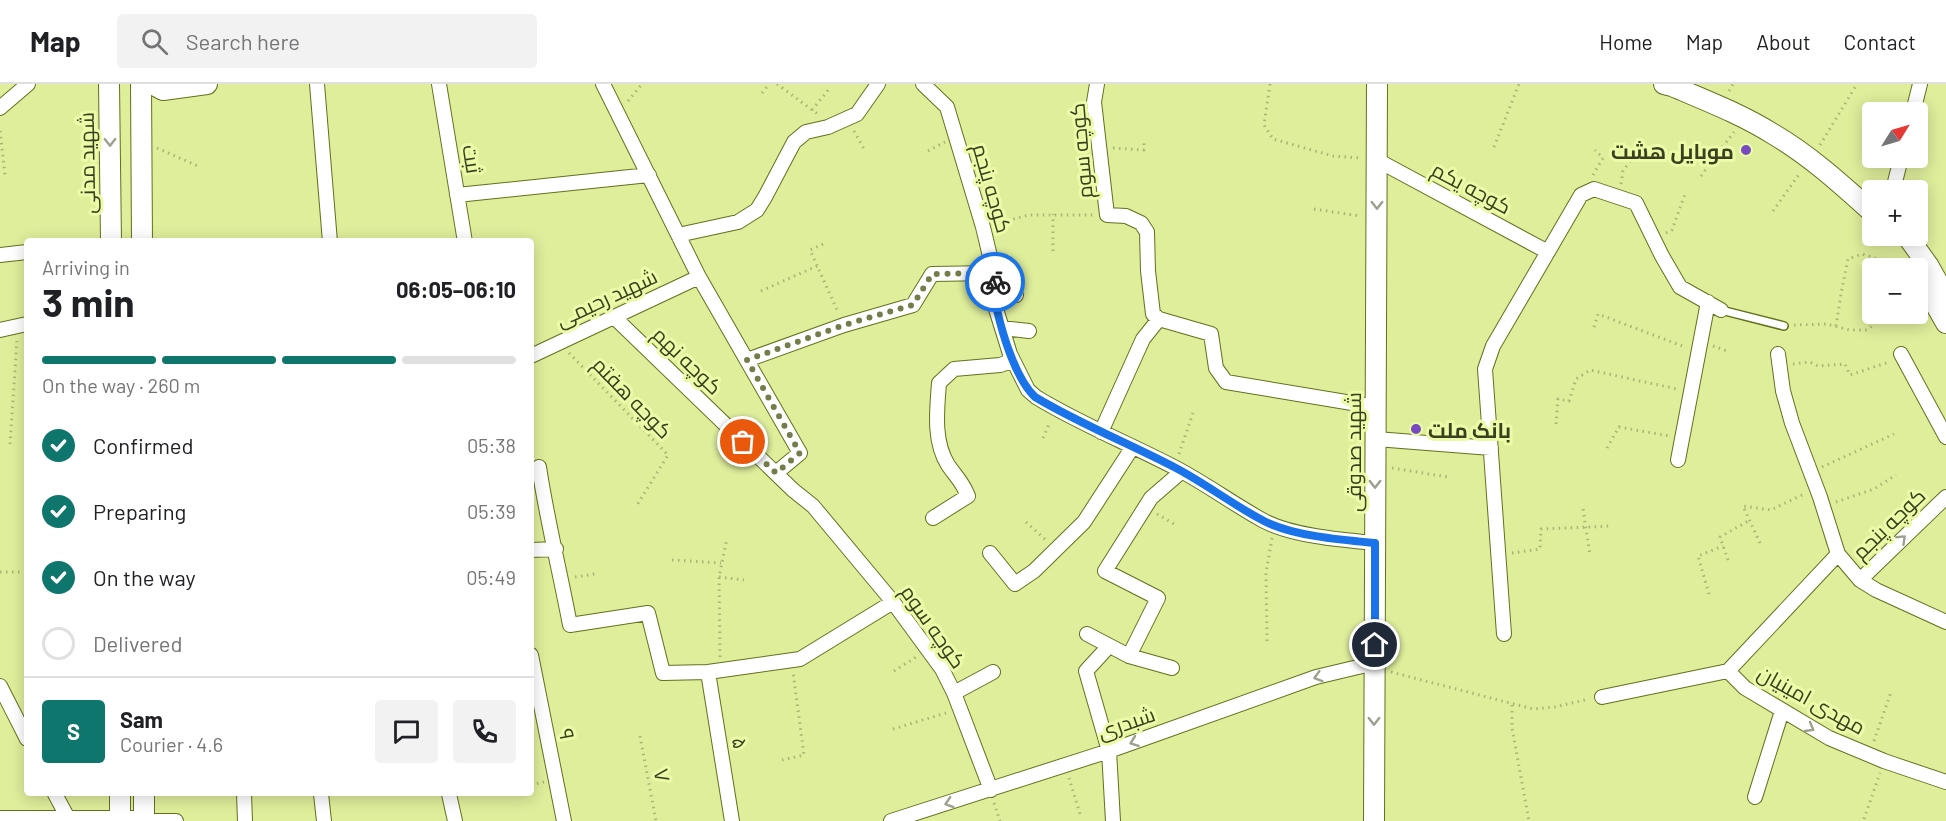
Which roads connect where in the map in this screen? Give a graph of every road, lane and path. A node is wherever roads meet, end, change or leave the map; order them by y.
1 (28, 84) edge
2 (109, 84) edge
3 (141, 84) edge
4 (152, 84) edge
5 (207, 84) edge
6 (318, 84) edge
7 (439, 84) edge
8 (603, 84) edge
9 (642, 84) edge
10 (769, 84) edge
11 (777, 84) edge
12 (879, 84) edge
13 (924, 84) edge
14 (1096, 84) edge
15 (1270, 84) edge
16 (1377, 84) edge
17 (1519, 84) edge
18 (1664, 84) edge
19 (1700, 84) edge
20 (1857, 84) edge
21 (1920, 84) edge
22 (829, 89) dead end
23 (1730, 90) edge
24 (762, 93) dead end
25 (1916, 102) edge
26 (0, 108) edge
27 (812, 110) junction
28 (618, 112) junction
29 (847, 118) junction
30 (1744, 118) junction
31 (833, 125) junction
32 (0, 131) edge
33 (1144, 140) dead end
34 (141, 141) junction
35 (1641, 146) dead end
36 (1494, 147) dead end
37 (1098, 148) junction
38 (1595, 150) dead end
39 (865, 151) dead end
40 (1814, 154) junction
41 (1377, 160) junction
42 (200, 167) dead end
43 (5, 175) dead end
44 (649, 175) junction
45 (1701, 176) dead end
46 (1862, 188) edge
47 (1685, 194) dead end
48 (457, 195) junction
49 (1581, 195) junction
50 (1620, 197) junction
51 (1862, 203) edge
52 (1314, 209) dead end
53 (1773, 211) dead end
54 (1053, 214) junction
55 (1107, 215) junction
56 (1377, 218) junction
57 (983, 227) junction
58 (678, 235) junction
59 (111, 238) edge
60 (142, 238) edge
61 (330, 238) edge
62 (464, 238) edge
63 (1654, 240) junction
64 (823, 244) dead end
65 (1914, 246) edge
66 (1053, 251) dead end
67 (24, 252) edge
68 (1548, 252) junction
69 (0, 255) edge
70 (1875, 258) edge
71 (817, 266) junction
72 (994, 273) junction
73 (699, 277) junction
74 (761, 291) dead end
75 (1928, 291) edge
76 (995, 293) junction
77 (1016, 295) dead end
78 (1946, 297) edge
79 (1708, 302) junction
80 (1721, 310) joint
81 (614, 317) junction
82 (1159, 319) junction
83 (1946, 323) edge
84 (1874, 324) edge
85 (22, 325) edge
86 (844, 325) junction
87 (1786, 326) joint
88 (1836, 326) junction
89 (1594, 327) dead end
90 (1002, 328) junction
91 (0, 330) edge
92 (1029, 331) dead end
93 (559, 343) junction
94 (1698, 352) junction
95 (1010, 354) junction
96 (534, 355) edge
97 (1903, 357) joint
98 (747, 360) junction
99 (1779, 360) joint
100 (1691, 392) junction
101 (1376, 407) junction
102 (1055, 409) junction
103 (1193, 413) dead end
104 (1556, 424) dead end
105 (1101, 432) junction
106 (1894, 434) dead end
107 (1946, 437) edge
108 (1042, 438) dead end
109 (1683, 438) junction
110 (1376, 439) junction
111 (10, 444) dead end
112 (1132, 448) junction
113 (1491, 448) junction
114 (1607, 448) dead end
115 (1678, 460) dead end
116 (1376, 465) junction
117 (539, 467) dead end
118 (1178, 469) junction
119 (776, 473) junction
120 (1810, 473) junction
121 (1896, 475) dead end
122 (1448, 477) dead end
123 (1816, 488) junction
124 (1946, 496) edge
125 (636, 506) dead end
126 (813, 506) joint
127 (1145, 507) junction
128 (1823, 507) junction
129 (1583, 509) dead end
130 (933, 518) dead end
131 (1750, 520) junction
132 (1026, 522) dead end
133 (1174, 524) dead end
134 (1274, 524) junction
135 (1611, 526) dead end
136 (1587, 527) junction
137 (727, 538) dead end
138 (1375, 543) junction
139 (1760, 543) dead end
140 (1723, 546) junction
141 (556, 549) junction
142 (1056, 549) junction
143 (534, 550) edge
144 (990, 553) dead end
145 (1838, 554) junction
146 (1498, 555) junction
147 (1590, 555) dead end
148 (672, 560) dead end
149 (1728, 560) dead end
150 (722, 563) junction
151 (0, 572) edge
152 (24, 572) edge
153 (595, 574) dead end
154 (719, 577) junction
155 (561, 580) junction
156 (744, 580) dead end
157 (1860, 580) junction
158 (1709, 594) dead end
159 (893, 602) junction
160 (1946, 621) edge
161 (1086, 634) dead end
162 (1504, 634) dead end
163 (1267, 641) dead end
164 (1109, 646) junction
165 (928, 649) junction
166 (1129, 656) junction
167 (792, 660) junction
168 (1375, 666) junction
169 (1172, 668) dead end
170 (534, 670) edge
171 (714, 671) junction
172 (894, 671) dead end
173 (1728, 671) junction
174 (993, 672) dead end
175 (0, 686) edge
176 (1891, 692) dead end
177 (954, 693) junction
178 (1602, 697) joint
179 (1512, 705) junction
180 (960, 709) junction
181 (1782, 711) junction
182 (893, 729) dead end
183 (24, 733) edge
184 (640, 736) dead end
185 (1109, 751) junction
186 (1869, 755) junction
187 (782, 760) dead end
188 (1884, 761) junction
189 (1065, 765) junction
190 (1946, 782) edge
191 (991, 790) junction
192 (56, 796) edge
193 (120, 796) edge
194 (144, 796) edge
195 (244, 796) edge
196 (321, 796) edge
197 (449, 796) edge
198 (1755, 797) dead end
199 (1080, 814) dead end
200 (912, 818) edge
201 (1864, 819) dead end
202 (0, 820) edge
203 (69, 820) edge
204 (120, 820) edge
205 (44, 821) edge
206 (144, 821) edge
207 (176, 821) edge
208 (245, 821) edge
209 (324, 821) edge
210 (454, 821) edge
211 (564, 821) edge
212 (656, 821) edge
213 (732, 821) edge
214 (891, 821) edge
215 (1000, 821) edge
216 (1113, 821) edge
217 (1374, 821) edge
218 (1529, 821) edge

1 - 26 street
2 -> 59 main road, شهید مدنی
3 - 34 main road
4 - 5 main road
6 - 61 street
7 - 48 street, ثبت
8 - 28 street
9 - 28 path
10 - 24 path
11 - 27 path
12 - 29 street
13 - 57 street, کوچه پنجم
14 - 37 street, کوچه سوم
15 - 41 path
16 - 41 main road, شهید صدوقی
17 - 36 path
18 - 30 main road
19 - 23 main road
20 - 40 path
21 - 25 street
22 - 27 path
23 - 40 main road
27 - 31 path
28 - 44 street
29 - 31 street
29 - 39 path
30 - 40 main road
30 - 45 path
31 - 58 street
32 - 43 path
33 - 37 path
34 - 42 path
34 - 60 main road
35 - 50 path
37 - 55 street, کوچه سوم
38 - 49 path
40 - 46 main road
40 - 51 main road
40 - 53 path
41 -> 56 main road, شهید صدوقی
41 - 68 street, کوچه یکم
44 - 48 street
44 - 58 street
47 - 63 path
48 - 62 street, ثبت
49 - 50 street
49 - 68 street
50 - 63 street
52 - 56 path
54 - 55 path
54 - 57 path
54 - 66 path
55 - 82 street
56 - 101 main road, شهید صدوقی
57 - 72 street, کوچه پنجم
58 - 73 street
63 - 79 street
64 - 71 path
65 - 78 main road
67 - 69 street
68 - 113 street
70 - 88 path
71 - 74 path
71 - 86 path
72 - 76 street, کوچه پنجم
72 - 86 street
73 - 81 street, شهید رحیمی
73 - 98 street
75 - 83 main road
76 - 77 street
76 - 90 street, کوچه پنجم
79 - 80 street
79 - 94 street
80 - 87 lane
81 - 93 street, شهید رحیمی
81 - 119 street, کوچه نهم
82 - 101 street
82 - 105 street
84 - 88 path
85 - 91 street
85 - 111 path
86 - 98 street
87 - 88 path
89 - 94 path
90 - 92 street
90 - 95 street, کوچه پنجم
93 - 96 street, شهید رحیمی
93 - 125 path, کوچه هفتم
94 - 100 street
95 - 102 street, کوچه پنجم
95 - 130 street
97 - 99 path
97 - 107 street
98 - 119 street
99 - 120 street
100 - 104 path
100 - 109 street
101 - 110 main road, شهید صدوقی
102 - 105 street, کوچه پنجم
102 - 108 path
103 - 118 path
105 - 112 street, کوچه پنجم
106 - 120 path
109 - 114 path
109 - 115 street
110 - 113 street
110 - 116 main road, شهید صدوقی
112 - 118 street, کوچه پنجم
112 - 142 street
113 - 146 street
116 - 122 path
116 -> 138 main road, شهید صدوقی
117 - 141 street
118 - 127 street
118 - 134 street, کوچه پنجم
119 - 126 street, کوچه نهم
120 - 123 street
121 - 128 path
123 - 128 street
123 - 131 path
157 -> 124 street, کوچه پنجم
126 - 159 street, کوچه سوم
127 - 133 path
127 - 166 street
128 - 145 street
129 - 136 path
131 - 139 path
131 - 140 path
132 - 142 path
134 - 138 street, کوچه پنجم
134 - 163 path
135 - 136 path
136 - 146 path
136 - 147 path
137 - 150 path
138 - 168 main road, شهید صدوقی
140 - 149 path
140 - 158 path
141 - 143 street
141 - 155 street
142 - 144 street
145 - 157 street
145 - 173 street
146 - 162 street
148 - 150 path
150 - 154 path
151 - 152 path
153 - 155 path
154 - 156 path
154 - 171 path
155 - 171 street
157 - 160 street
159 - 165 street, کوچه سوم
159 - 167 street
161 - 164 street
164 - 166 street
164 - 185 street
165 - 172 path
165 - 177 street, کوچه سوم
166 - 169 street
167 - 171 street
167 - 187 path
168 - 179 path
168 -> 185 street, شبدری
168 -> 217 main road, شهید صدوقی
170 - 211 street, ۹
171 - 213 street, ۵
173 - 178 street
173 - 181 street, مهدی امینیان
174 - 177 street
175 - 183 street
176 - 186 path
177 - 180 street, کوچه سوم
178 - 179 path
179 - 218 path
180 - 182 path
180 - 191 street, کوچه سوم
181 -> 186 street, مهدی امینیان
181 - 198 street
184 - 212 path, ۷
185 - 189 street, شبدری
185 - 216 street
186 - 188 street, مهدی امینیان
188 - 190 street, مهدی امینیان
188 - 201 path
189 - 191 street, شبدری
189 - 199 path
191 -> 200 street, شبدری
191 - 215 path
192 - 203 street
193 - 204 main road
194 - 206 main road
195 - 208 street
196 - 209 street
197 - 210 street
200 - 214 street, شبدری
202 - 205 main road
203 - 204 main road
203 - 205 main road
204 - 206 main road
206 - 207 street

